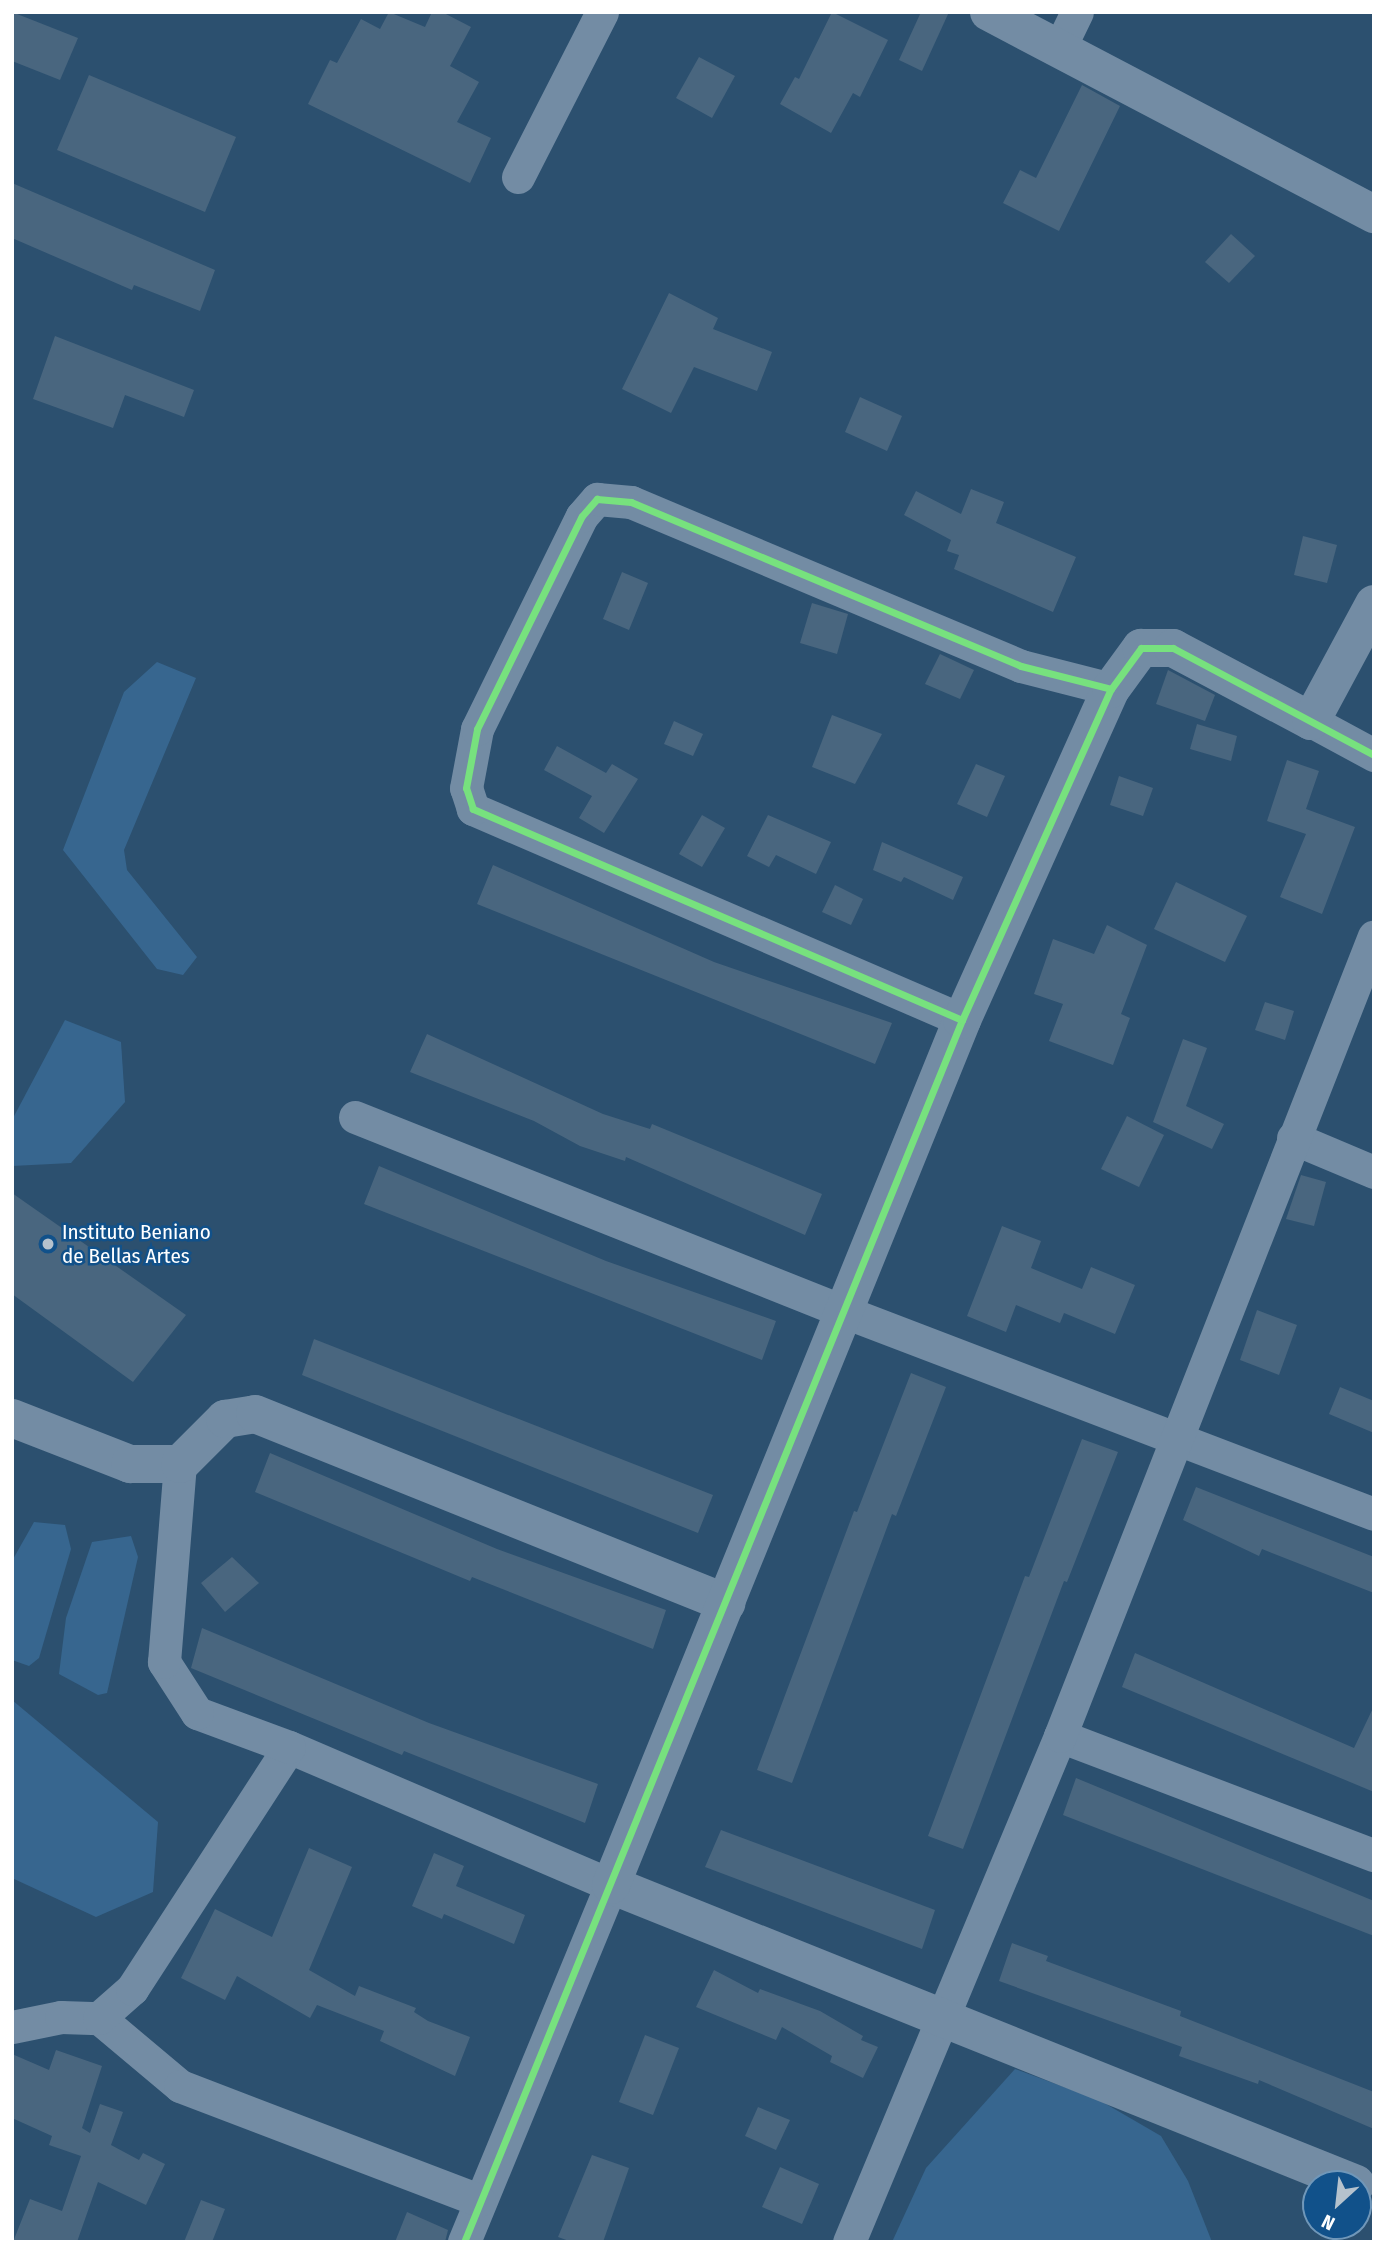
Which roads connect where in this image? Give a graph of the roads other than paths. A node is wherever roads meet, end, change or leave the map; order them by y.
1 (601, 12) edge
2 (989, 12) edge
3 (1077, 12) edge
4 (1059, 49) junction
5 (518, 177) dead end
6 (1374, 214) edge
7 (1374, 604) edge
8 (1111, 689) junction
9 (1311, 721) junction
10 (1374, 755) edge
11 (1374, 936) edge
12 (962, 1020) junction
13 (355, 1117) dead end
14 (1293, 1138) junction
15 (1374, 1171) edge
16 (845, 1312) junction
17 (12, 1418) edge
18 (1180, 1437) junction
19 (180, 1464) junction
20 (1374, 1514) edge
21 (726, 1603) junction
22 (1060, 1736) junction
23 (289, 1747) junction
24 (1374, 1856) edge
25 (611, 1885) junction
26 (946, 2016) junction
27 (99, 2018) junction
28 (12, 2027) edge
29 (1323, 2170) edge
30 (479, 2200) junction
31 (464, 2242) edge
32 (849, 2242) edge

1 - 5 street
2 - 4 street
3 - 4 street
4 - 6 street
7 - 9 street
8 - 9 street
8 - 12 street
8 - 12 street
9 - 10 street
11 - 14 street
12 - 16 street
13 - 16 street
14 - 15 street
14 - 18 street
16 - 18 street
16 - 21 street
17 - 19 street
18 - 20 street
18 - 22 street
19 - 21 street
19 - 23 street
21 - 25 street
22 - 24 street
22 - 26 street
23 - 25 street
23 - 27 street
25 - 26 street
25 - 30 street
26 - 29 street
26 - 32 street
27 - 28 street
27 - 30 street
30 - 31 street

